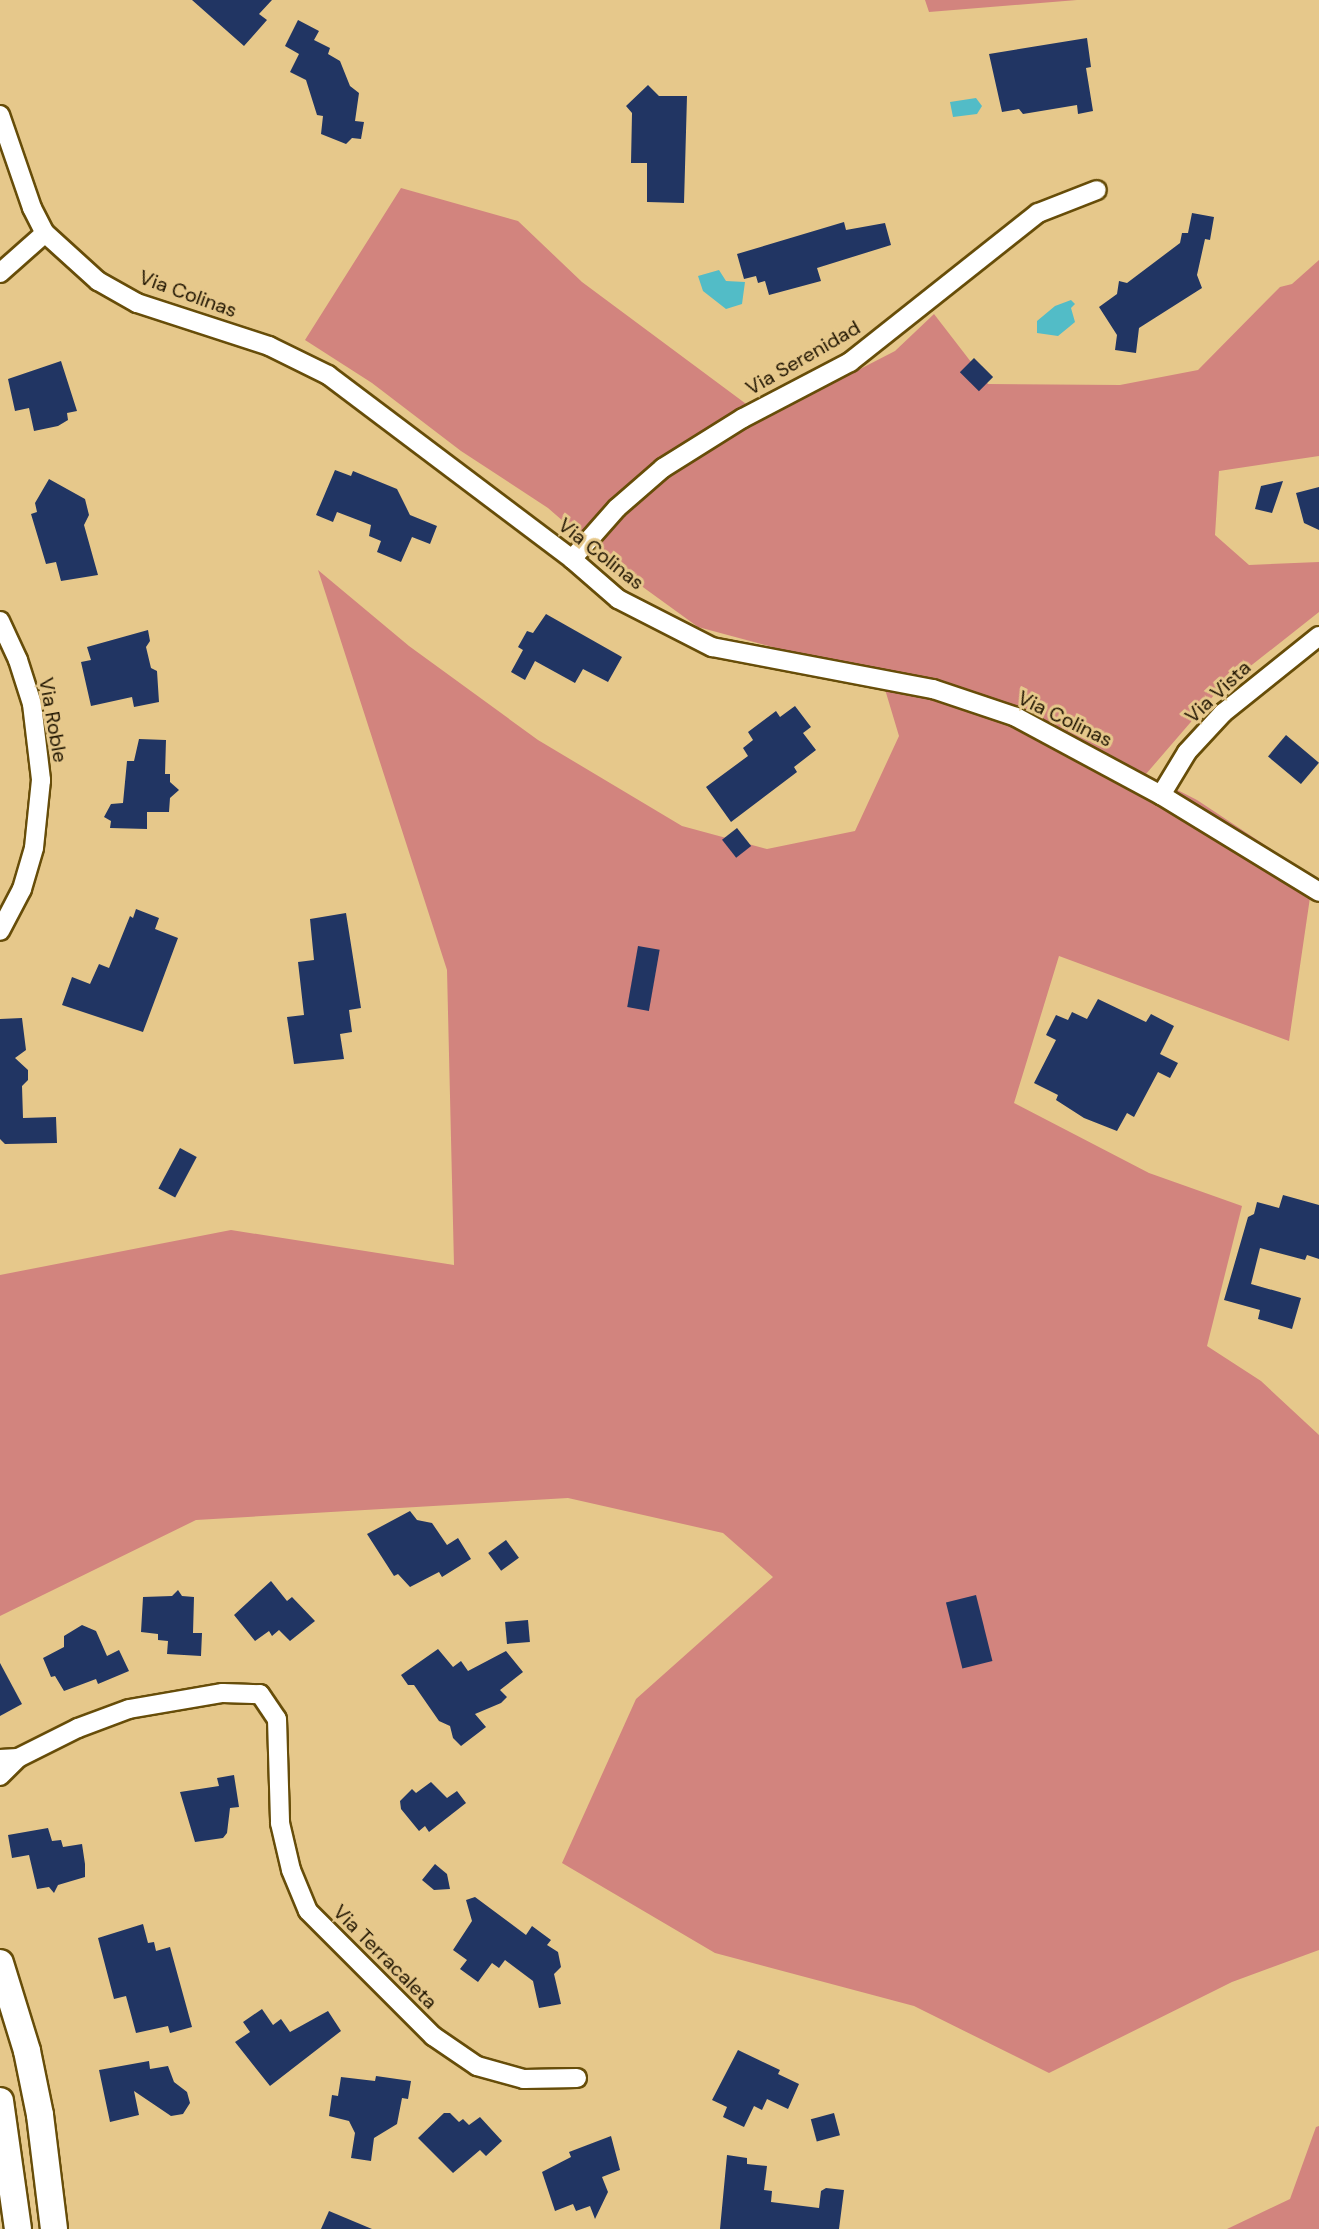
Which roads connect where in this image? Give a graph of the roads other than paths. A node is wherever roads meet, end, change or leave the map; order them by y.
1 (0, 115) edge
2 (1097, 190) dead end
3 (45, 233) junction
4 (0, 273) edge
5 (572, 559) junction
6 (0, 621) edge
7 (1319, 636) edge
8 (1161, 795) junction
9 (1319, 892) edge
10 (0, 931) edge
11 (9, 1759) edge
12 (0, 1776) edge
13 (0, 1963) edge
14 (576, 2078) dead end
15 (0, 2101) edge
16 (18, 2229) edge
17 (54, 2229) edge

1 - 3 street, Via Colinas
2 - 5 street, Via Serenidad
3 - 4 street
3 - 5 street, Via Colinas
5 - 8 street, Via Colinas
6 - 10 street, Via Roble
7 - 8 street, Via Vista
8 - 9 street, Via Colinas
11 - 12 street, Via Terracaleta
11 - 14 street, Via Terracaleta
13 - 17 main road
15 - 16 main road

